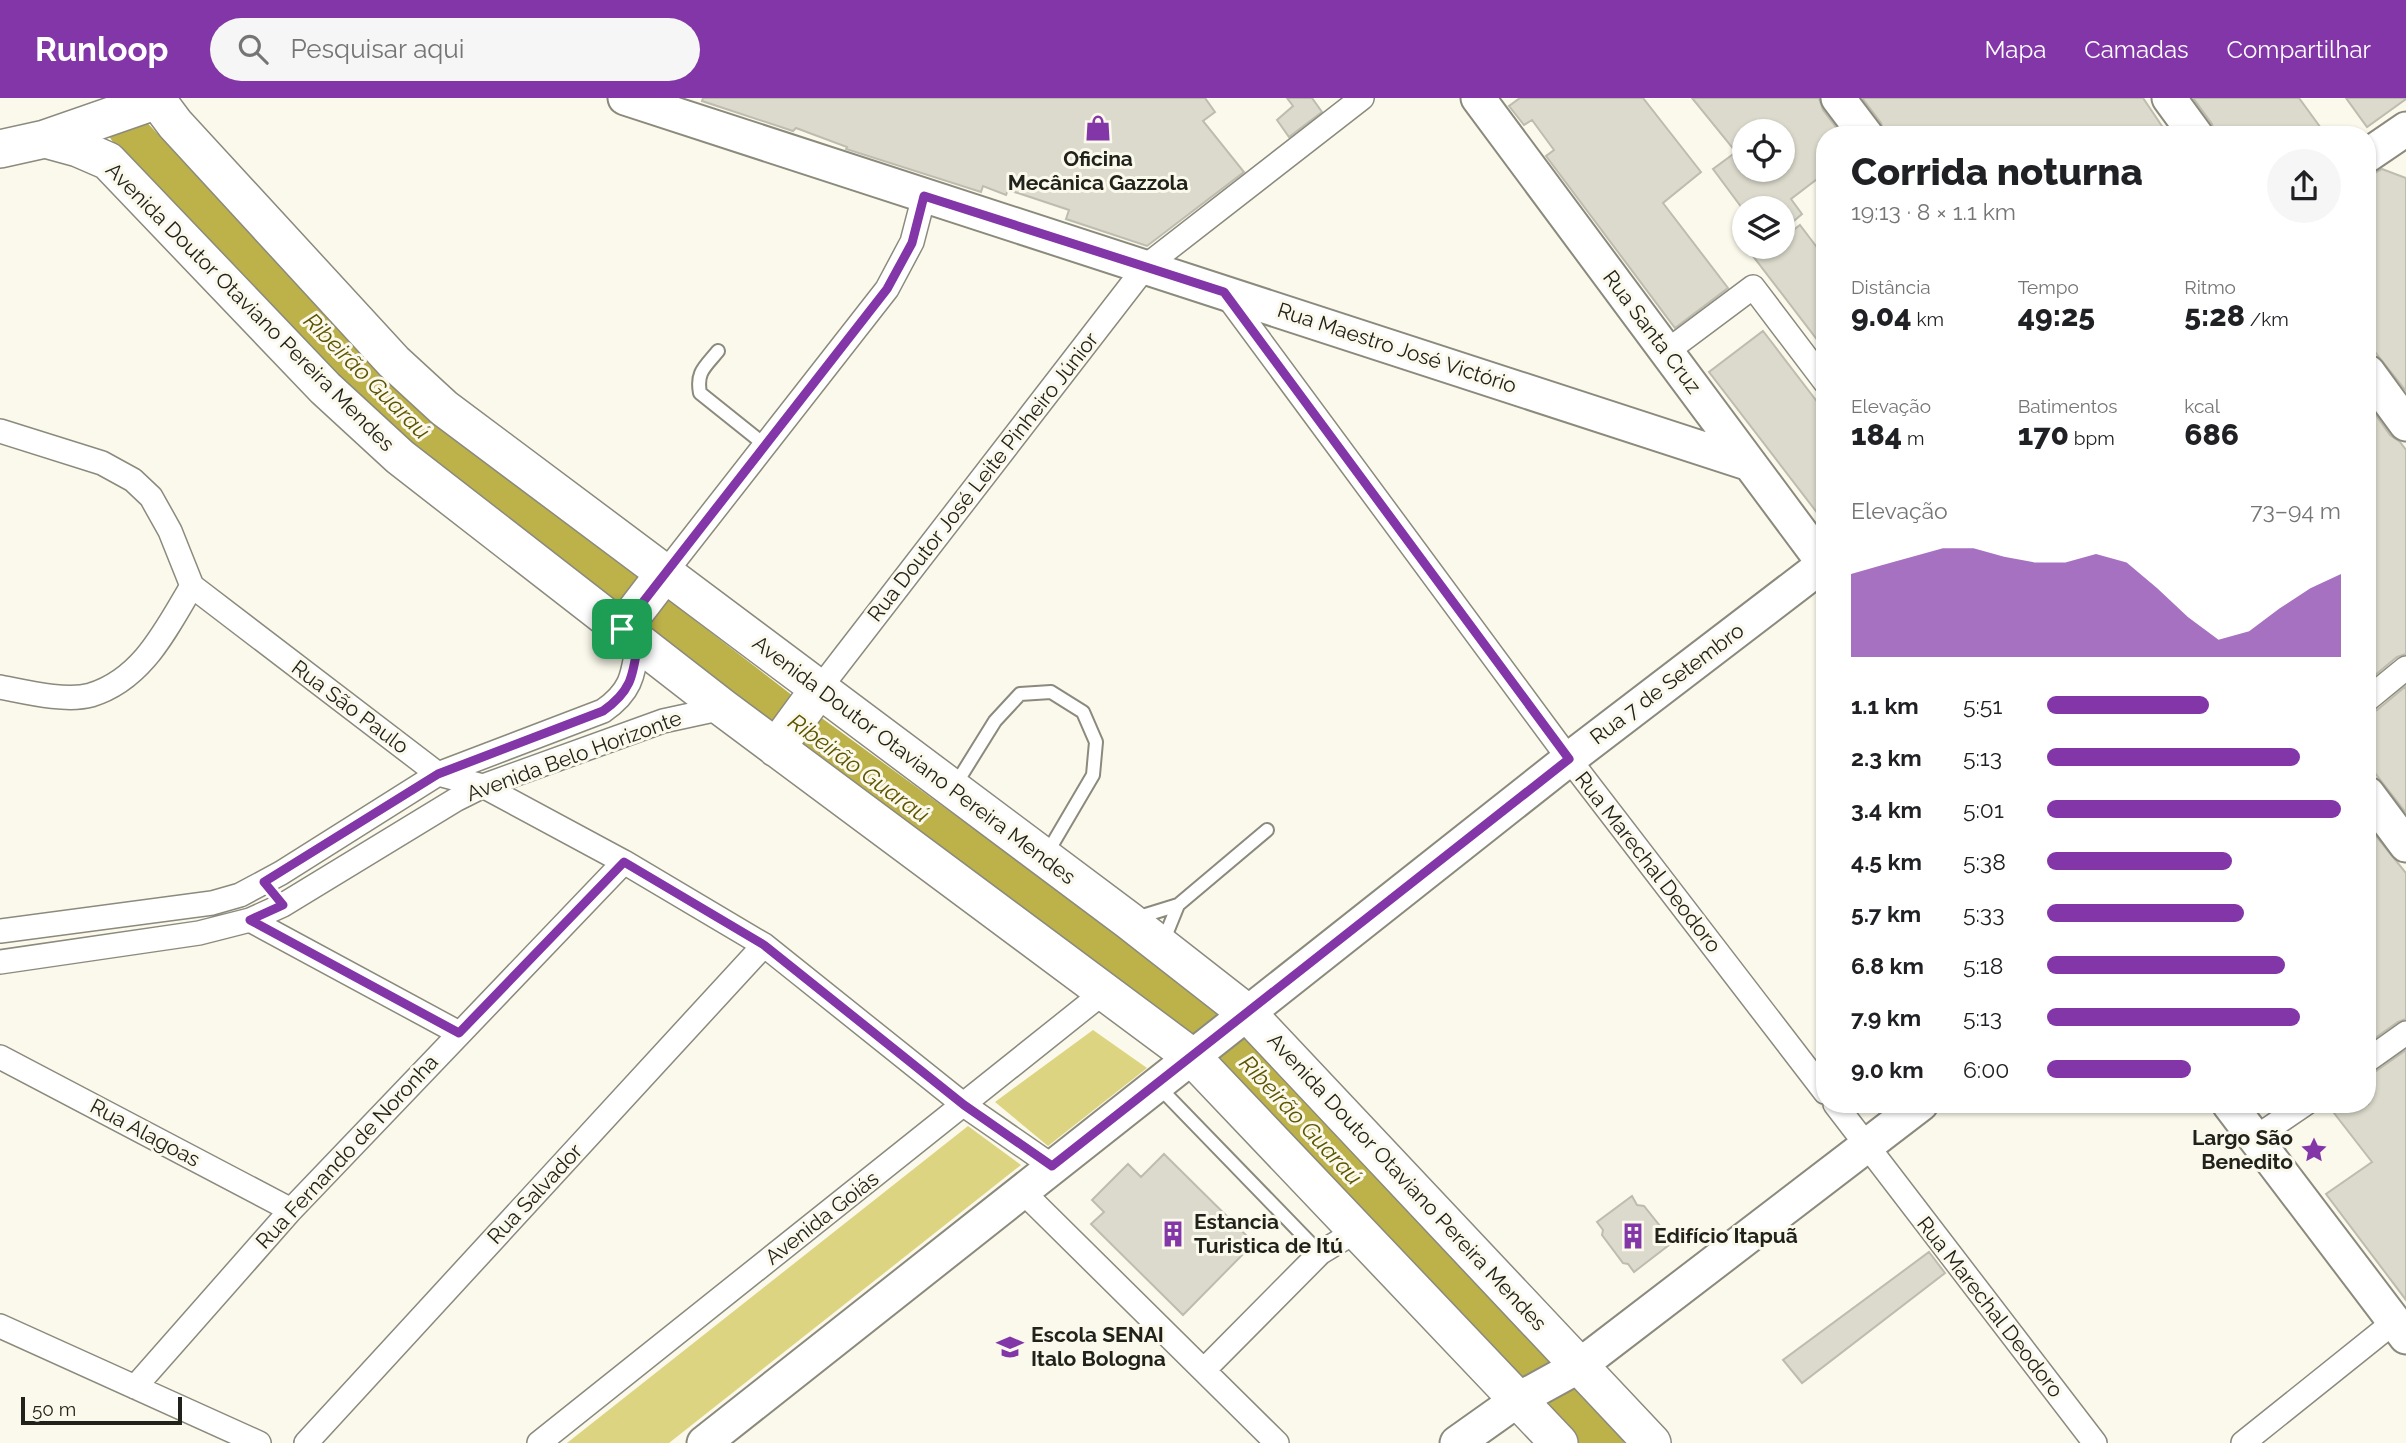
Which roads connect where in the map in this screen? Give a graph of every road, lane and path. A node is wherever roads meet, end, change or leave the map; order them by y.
1 (625, 98) edge
2 (1362, 98) edge
3 (1478, 98) edge
4 (1838, 98) edge
5 (2169, 98) edge
6 (692, 108) edge
7 (131, 109) edge
8 (1859, 126) edge
9 (2189, 126) edge
10 (2406, 129) edge
11 (19, 142) edge
12 (2376, 150) edge
13 (108, 161) junction
14 (924, 196) junction
15 (1146, 266) junction
16 (1224, 292) junction
17 (718, 351) dead end
18 (1667, 352) junction
19 (1816, 370) edge
20 (2376, 383) edge
21 (2406, 424) edge
22 (0, 431) edge
23 (765, 445) junction
24 (1750, 464) junction
25 (1816, 552) edge
26 (1816, 571) edge
27 (192, 586) junction
28 (642, 610) junction
29 (2406, 668) edge
30 (0, 687) edge
31 (2376, 692) edge
32 (723, 708) junction
33 (797, 718) junction
34 (1569, 759) junction
35 (438, 774) junction
36 (484, 786) junction
37 (953, 789) junction
38 (2376, 805) edge
39 (1267, 830) dead end
40 (2406, 845) edge
41 (1044, 859) junction
42 (624, 862) junction
43 (264, 882) junction
44 (212, 903) junction
45 (283, 905) junction
46 (1178, 905) junction
47 (250, 920) junction
48 (1128, 920) junction
49 (220, 929) junction
50 (0, 931) edge
51 (764, 945) junction
52 (1161, 946) junction
53 (0, 962) edge
54 (1104, 992) junction
55 (1241, 1018) junction
56 (459, 1033) junction
57 (2406, 1034) edge
58 (1200, 1051) junction
59 (2376, 1055) edge
60 (0, 1057) edge
61 (1816, 1080) edge
62 (1157, 1084) junction
63 (964, 1105) junction
64 (1842, 1113) edge
65 (1909, 1113) edge
66 (2236, 1113) edge
67 (2292, 1113) edge
68 (2255, 1138) junction
69 (1866, 1146) junction
70 (1052, 1166) junction
71 (1021, 1190) junction
72 (291, 1210) junction
73 (1358, 1230) junction
74 (1320, 1253) junction
75 (0, 1326) edge
76 (2400, 1330) edge
77 (1573, 1369) junction
78 (1203, 1370) junction
79 (135, 1387) junction
80 (1525, 1396) junction
81 (259, 1443) edge
82 (306, 1443) edge
83 (539, 1443) edge
84 (704, 1443) edge
85 (1277, 1443) edge
86 (1457, 1443) edge
87 (1559, 1443) edge
88 (1652, 1443) edge
89 (2095, 1443) edge
90 (2243, 1443) edge

1 - 6 street, Rua Maestro José Victório
2 - 15 street, Rua Doutor José Leite Pinheiro Júnior
3 - 18 street, Rua Santa Cruz
4 - 8 street
5 - 9 street
6 - 14 street, Rua Maestro José Victório
7 - 11 main road
7 - 13 main road
7 - 28 main road, Avenida Doutor Otaviano Pereira Mendes
10 - 12 street
11 - 13 main road, Avenida Doutor Otaviano Pereira Mendes
13 - 28 main road, Avenida Doutor Otaviano Pereira Mendes
14 - 15 street, Rua Maestro José Victório
14 - 23 street
15 - 16 street, Rua Maestro José Victório
15 - 33 street, Rua Doutor José Leite Pinheiro Júnior
16 - 24 street, Rua Maestro José Victório
16 - 34 street, Rua Marechal Deodoro
17 - 23 lane
18 - 19 street
18 - 24 street, Rua Santa Cruz
20 - 21 street
22 - 27 street
23 - 28 street
24 - 25 street, Rua Santa Cruz
26 - 34 street, Rua 7 de Setembro
27 - 30 street
27 - 35 street, Rua São Paulo
28 - 32 main road, Avenida Doutor Otaviano Pereira Mendes
28 - 33 main road, Avenida Doutor Otaviano Pereira Mendes
28 - 35 street, Avenida Belo Horizonte
29 - 31 street
32 - 33 main road, Avenida Doutor Otaviano Pereira Mendes
32 - 36 street, Avenida Belo Horizonte
33 - 37 main road, Avenida Doutor Otaviano Pereira Mendes
33 - 54 main road, Avenida Doutor Otaviano Pereira Mendes
34 - 55 street, Rua 7 de Setembro
34 - 61 street, Rua Marechal Deodoro
35 - 36 street, Rua São Paulo
35 - 43 street, Avenida Belo Horizonte
36 - 42 street, Rua São Paulo
36 - 45 street, Avenida Belo Horizonte
37 - 41 main road, Avenida Doutor Otaviano Pereira Mendes
37 - 41 lane
38 - 40 street
39 - 46 lane
41 - 48 main road, Avenida Doutor Otaviano Pereira Mendes
42 - 51 street, Rua São Paulo
42 - 56 street, Rua Fernando de Noronha
43 - 44 street, Avenida Belo Horizonte
43 - 45 street
44 - 49 street
44 - 50 street, Avenida Belo Horizonte
45 - 47 street, Avenida Belo Horizonte
46 - 48 lane
46 - 52 lane
47 - 49 street, Avenida Belo Horizonte
47 - 56 street
48 - 52 main road, Avenida Doutor Otaviano Pereira Mendes
49 - 53 street, Avenida Belo Horizonte
51 - 63 street, Rua São Paulo
51 - 82 street, Rua Salvador
52 - 55 main road, Avenida Doutor Otaviano Pereira Mendes
54 - 58 main road, Avenida Doutor Otaviano Pereira Mendes
54 - 63 street, Avenida Goiás
55 - 58 street
55 - 77 main road, Avenida Doutor Otaviano Pereira Mendes
56 - 72 street, Rua Fernando de Noronha
57 - 59 street
58 - 62 street
58 - 73 main road, Avenida Doutor Otaviano Pereira Mendes
60 - 72 street, Rua Alagoas
62 - 70 street
62 - 74 lane
63 - 70 street, Rua São Paulo
63 - 83 street, Avenida Goiás
64 - 69 street, Rua Marechal Deodoro
65 - 69 street
66 - 68 street
67 - 68 street
68 - 76 street
69 - 77 street
69 - 89 street, Rua Marechal Deodoro
70 - 71 street
71 - 78 street
71 - 84 street
72 - 79 street, Rua Fernando de Noronha
73 - 74 street
73 - 80 main road, Avenida Doutor Otaviano Pereira Mendes
74 - 78 street
75 - 79 street
76 - 90 street
77 - 80 street
77 - 88 main road, Avenida Doutor Otaviano Pereira Mendes
78 - 85 street
79 - 81 street
80 - 86 street
80 - 87 main road, Avenida Doutor Otaviano Pereira Mendes

